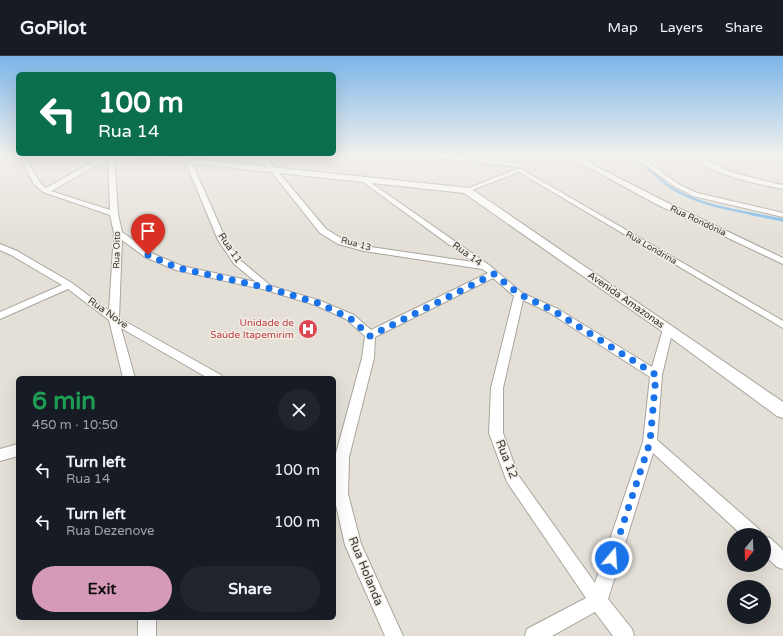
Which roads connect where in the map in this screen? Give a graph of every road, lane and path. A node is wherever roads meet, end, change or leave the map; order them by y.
1 (36, 183) edge
2 (60, 183) edge
3 (112, 183) edge
4 (197, 183) edge
5 (284, 183) edge
6 (368, 183) edge
7 (401, 183) edge
8 (483, 183) edge
9 (544, 183) edge
10 (623, 183) edge
11 (673, 183) edge
12 (761, 183) edge
13 (783, 187) edge
14 (467, 190) junction
15 (45, 191) junction
16 (114, 214) junction
17 (783, 215) edge
18 (118, 233) junction
19 (0, 247) edge
20 (783, 261) edge
21 (486, 267) junction
22 (494, 274) junction
23 (70, 285) junction
24 (268, 288) junction
25 (519, 294) junction
26 (0, 316) edge
27 (114, 319) junction
28 (783, 325) edge
29 (668, 329) junction
30 (370, 336) junction
31 (656, 375) junction
32 (128, 376) edge
33 (214, 376) edge
34 (783, 411) edge
35 (650, 442) junction
36 (16, 451) edge
37 (338, 454) edge
38 (0, 455) edge
39 (746, 528) edge
40 (771, 550) edge
41 (783, 561) edge
42 (598, 601) junction
43 (147, 620) edge
44 (147, 636) edge
45 (394, 636) edge
46 (534, 636) edge
47 (625, 636) edge

1 - 15 street
2 - 15 street
3 - 16 street, Rua Oito
4 - 24 street, Rua 11
5 - 21 street, Rua 13
6 - 21 street, Rua 14
7 - 14 street
8 - 14 street
9 - 28 street, Rua Londrina
10 - 20 street, Rua Rondônia
11 - 17 street
12 - 13 street
14 - 29 street, Avenida Amazonas
15 - 16 street
16 - 18 street, Rua Oito
18 - 24 street
18 - 27 street, Rua Oito
19 - 23 street, Rua Nove
21 - 22 street, Rua 14
22 - 25 street, Rua 14
22 - 30 street
23 - 26 street
23 - 27 street, Rua Nove
24 - 30 street, Rua 11
25 - 31 street, Rua 14
25 - 42 street, Rua 12
27 - 32 street, Rua Oito
27 - 33 street, Rua Nove
29 - 31 street
29 - 34 street, Avenida Amazonas
30 - 37 street
31 - 35 street
35 - 39 street
35 - 42 street
36 - 38 street
37 - 45 street, Rua Holanda
40 - 41 street
42 - 46 street
42 - 47 street, Rua 12
43 - 44 street

